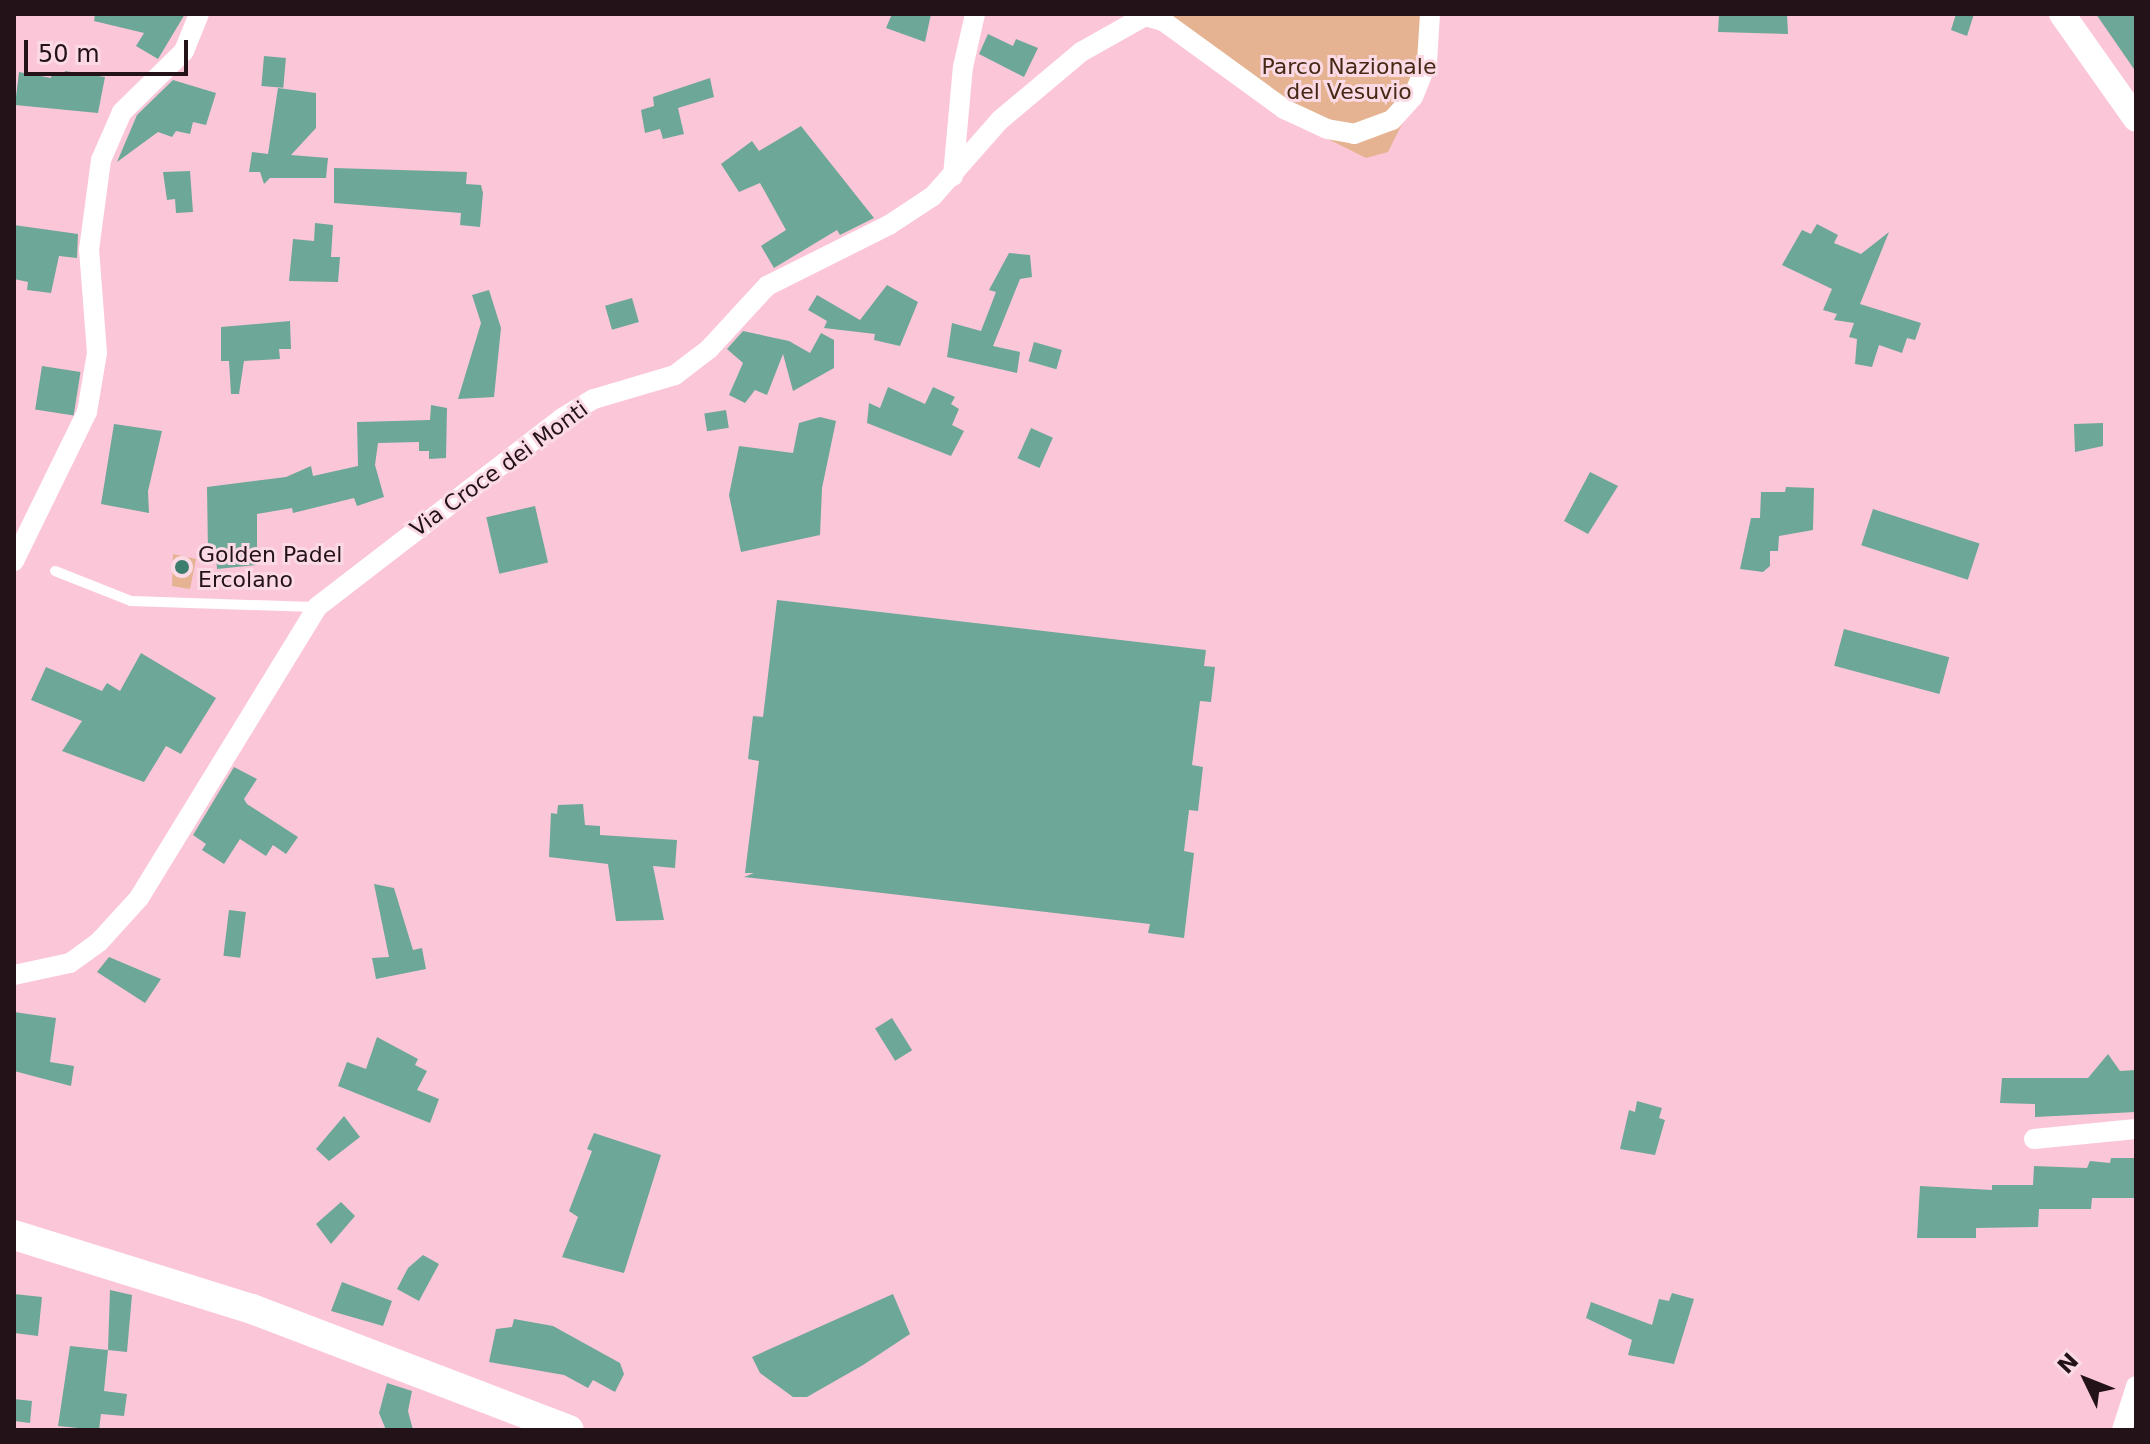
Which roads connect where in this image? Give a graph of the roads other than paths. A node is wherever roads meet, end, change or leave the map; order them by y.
1 (199, 14) edge
2 (975, 14) edge
3 (1430, 14) edge
4 (2062, 14) edge
5 (2136, 119) edge
6 (953, 176) junction
7 (14, 561) edge
8 (55, 571) dead end
9 (317, 607) junction
10 (14, 975) edge
11 (2136, 1129) edge
12 (2034, 1139) dead end
13 (14, 1235) edge
14 (2136, 1386) edge
15 (569, 1430) edge
16 (2122, 1430) edge

1 - 7 street
2 - 6 street
3 - 6 street, Via Croce dei Monti
4 - 5 street
6 - 9 street, Via Croce dei Monti
8 - 9 lane
9 - 10 street, Via Croce dei Monti
11 - 12 street
13 - 15 main road
14 - 16 street

